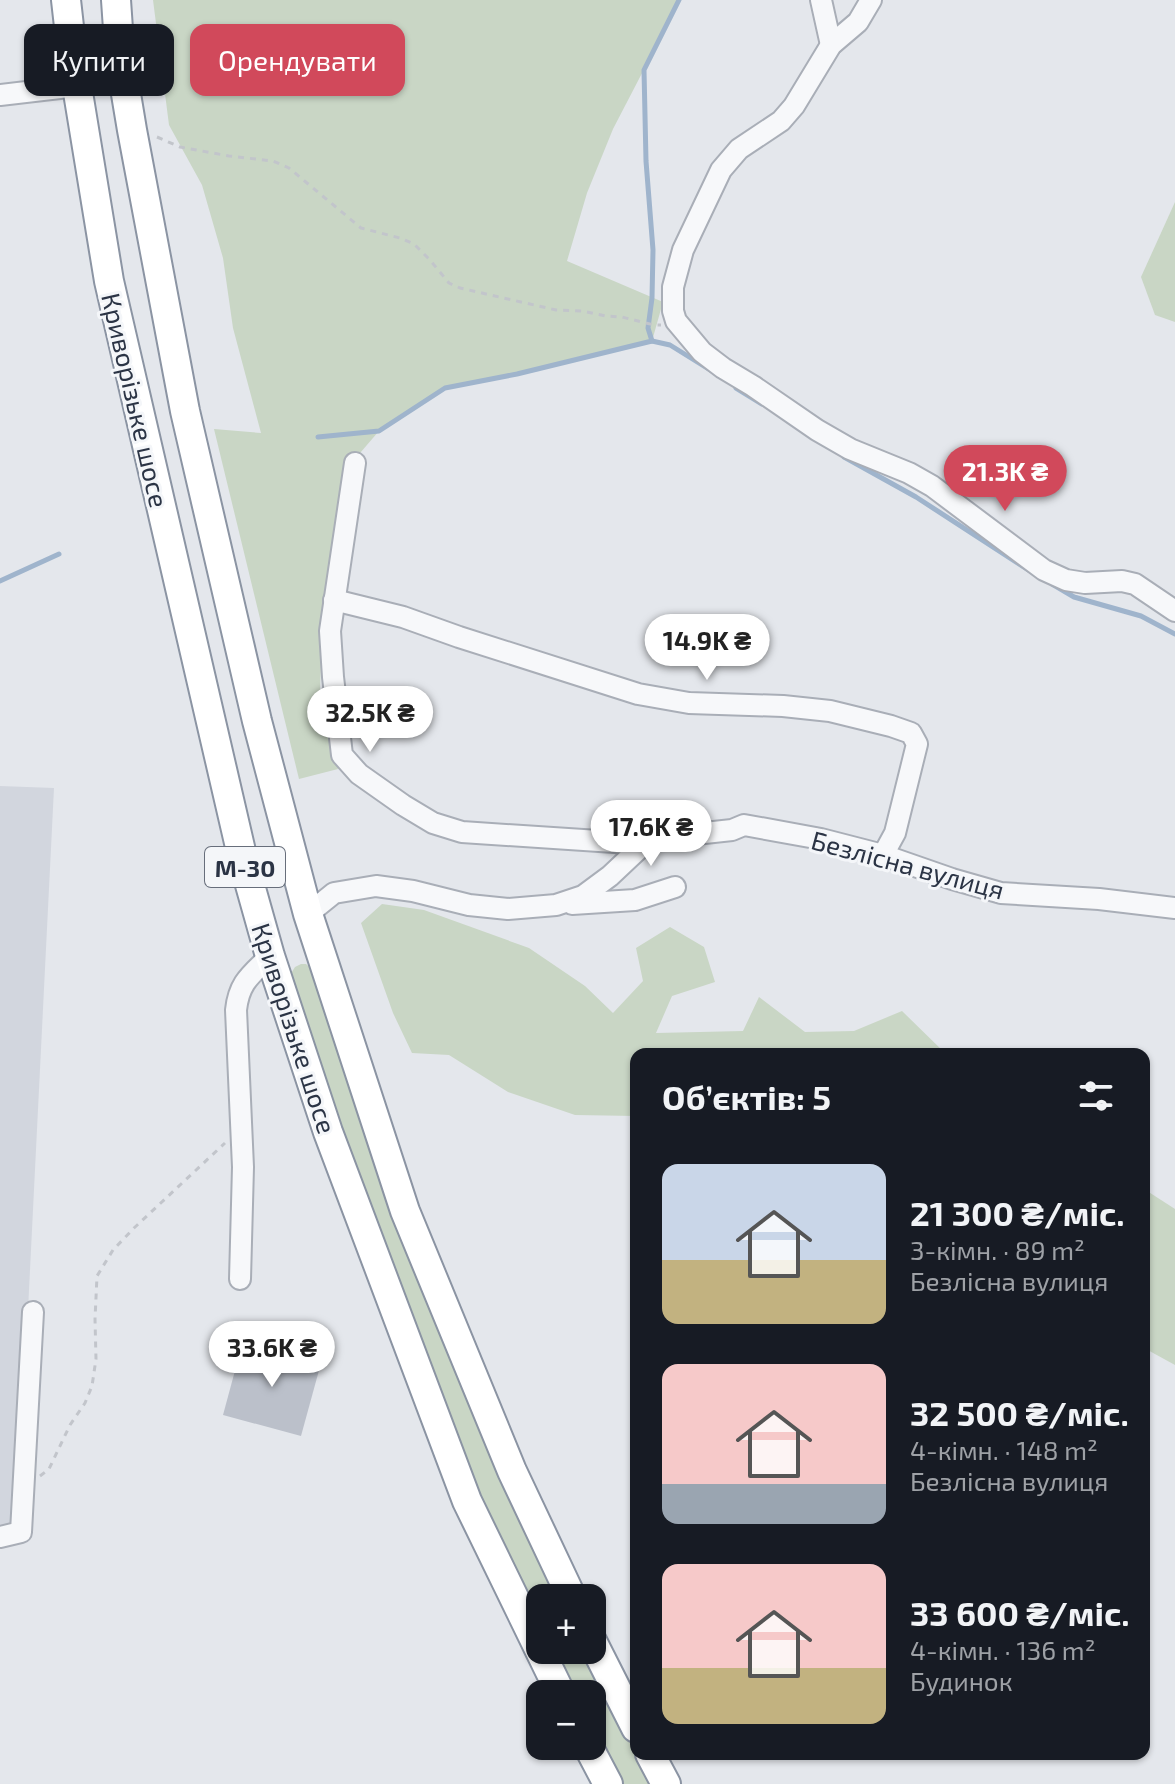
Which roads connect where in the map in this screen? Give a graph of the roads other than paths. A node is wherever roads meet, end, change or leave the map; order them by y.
1 (66, 0) edge
2 (116, 0) edge
3 (821, 0) edge
4 (871, 0) edge
5 (69, 24) edge
6 (831, 45) junction
7 (24, 92) edge
8 (0, 95) edge
9 (79, 96) edge
10 (355, 463) dead end
11 (334, 600) junction
12 (1175, 611) edge
13 (644, 844) junction
14 (883, 855) junction
15 (675, 887) dead end
16 (556, 905) junction
17 (1175, 908) edge
18 (308, 914) junction
19 (270, 956) junction
20 (240, 1279) dead end
21 (33, 1312) dead end
22 (0, 1537) edge
23 (565, 1584) edge
24 (604, 1664) edge
25 (554, 1680) edge
26 (630, 1716) edge
27 (595, 1760) edge
28 (653, 1760) edge
29 (608, 1784) edge
30 (666, 1784) edge

1 - 5 highway, Криворізьке шосе / М-30
2 - 18 highway, Криворізьке шосе / М-30
3 - 6 street
4 - 6 street
6 - 12 street
7 - 8 street
9 - 19 highway, Криворізьке шосе / М-30
10 - 11 street, Безлісна вулиця
11 - 13 street, Безлісна вулиця
11 - 14 street
13 - 14 street, Безлісна вулиця
13 - 16 street
14 - 17 street, Безлісна вулиця
15 - 16 street
16 - 18 street
18 - 23 highway, Криворізьке шосе / М-30
19 - 20 street
19 - 25 highway, Криворізьке шосе / М-30
21 - 22 street
24 - 26 highway
27 - 29 highway
28 - 30 highway

